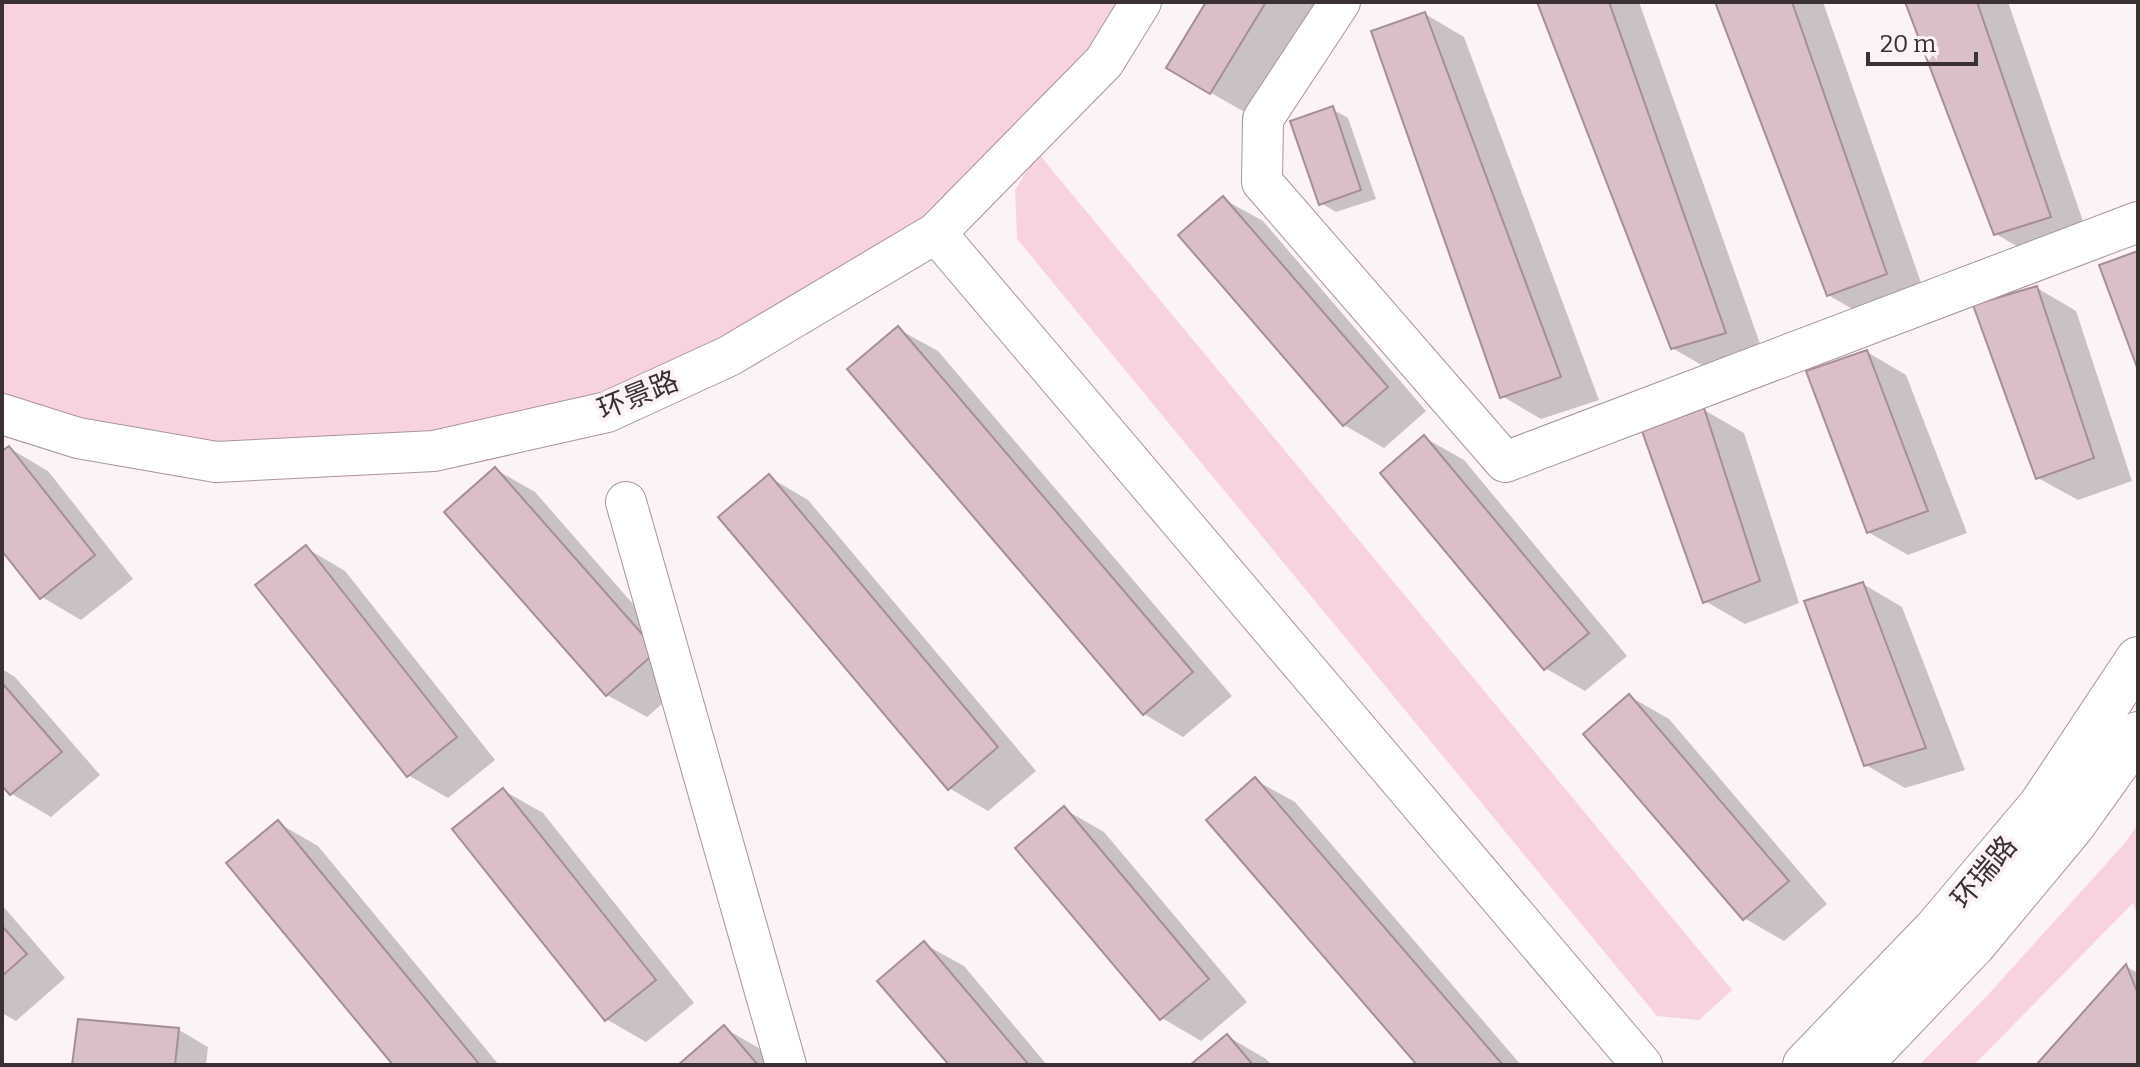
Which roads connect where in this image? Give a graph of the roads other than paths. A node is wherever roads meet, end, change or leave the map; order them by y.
1 (1141, 2) edge
2 (1340, 2) edge
3 (2138, 222) edge
4 (936, 233) junction
5 (2, 414) edge
6 (626, 502) dead end
7 (2138, 659) edge
8 (2138, 734) edge
9 (786, 1065) edge
10 (1642, 1065) edge
11 (1805, 1065) edge
12 (1859, 1065) edge

1 - 4 street, 环景路
2 - 3 street
4 - 5 street, 环景路
4 - 10 street
6 - 9 street
7 - 11 main road, 环瑞路
8 - 12 main road, 环瑞路

